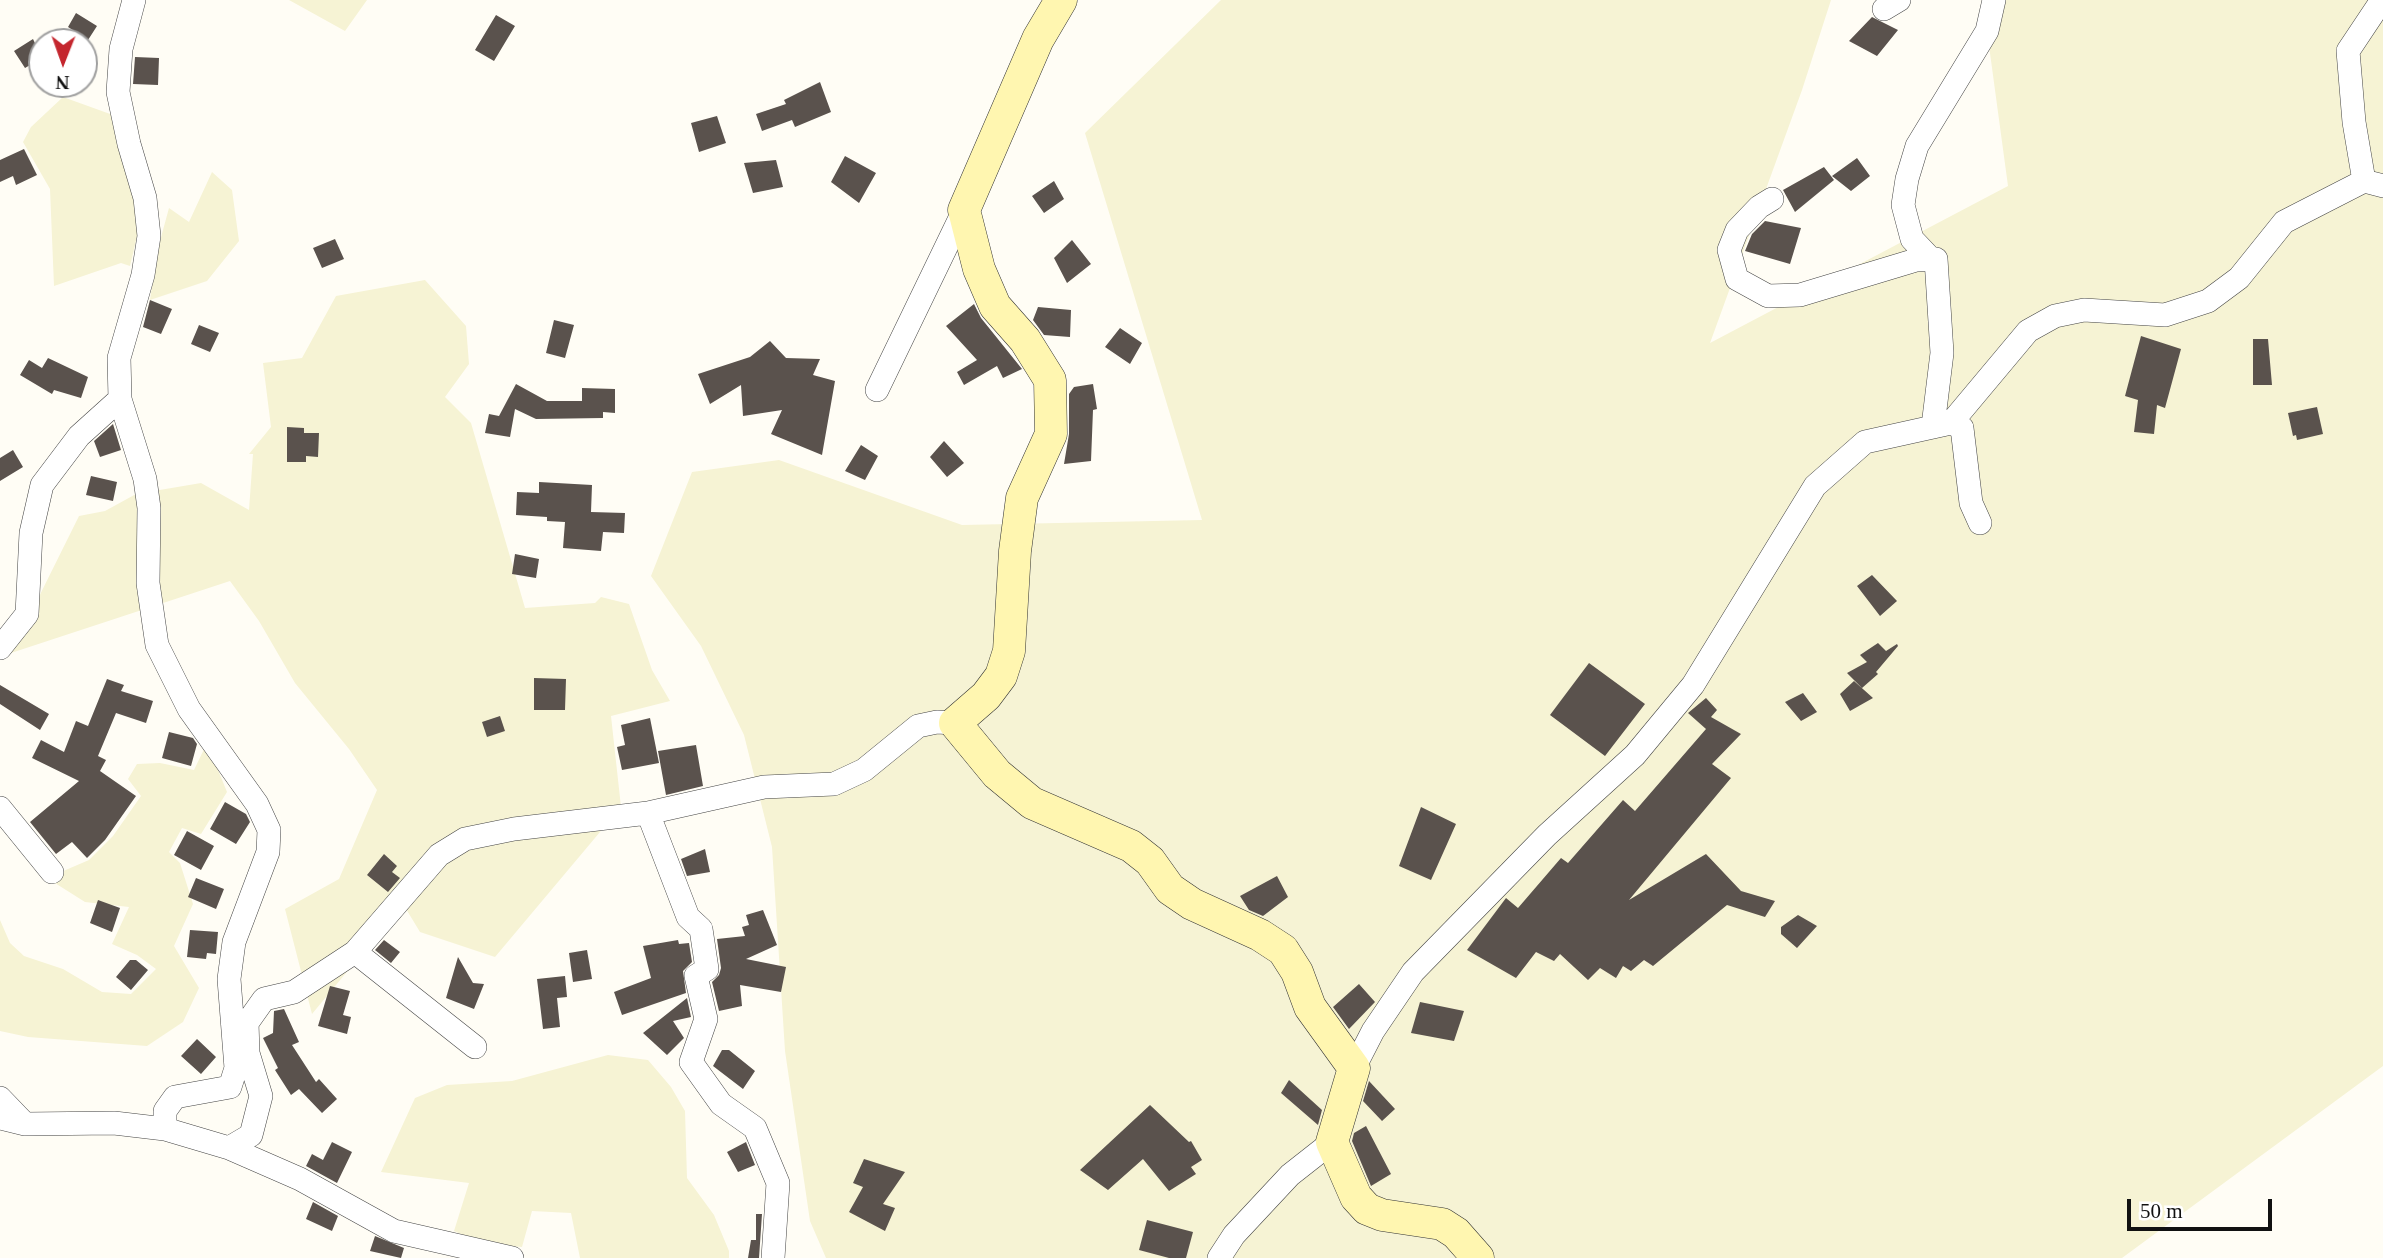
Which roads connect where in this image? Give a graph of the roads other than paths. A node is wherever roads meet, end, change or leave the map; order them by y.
1 (134, 0) edge
2 (1060, 0) edge
3 (1994, 0) edge
4 (2382, 0) edge
5 (2374, 183) edge
6 (1772, 199) dead end
7 (964, 210) junction
8 (1931, 260) junction
9 (877, 390) dead end
10 (120, 399) junction
11 (1942, 424) junction
12 (1980, 523) dead end
13 (0, 648) edge
14 (955, 723) junction
15 (0, 808) edge
16 (648, 813) junction
17 (52, 872) dead end
18 (355, 951) junction
19 (475, 1047) dead end
20 (1354, 1068) junction
21 (0, 1098) edge
22 (0, 1118) edge
23 (25, 1124) junction
24 (165, 1129) junction
25 (1332, 1142) junction
26 (229, 1148) junction
27 (512, 1258) edge
28 (773, 1258) edge
29 (1219, 1258) edge
30 (1478, 1258) edge

1 - 10 street
2 - 7 street
3 - 8 street
4 - 5 street
5 - 11 street
6 - 8 street
7 - 9 street
7 - 14 street
8 - 11 street
10 - 13 street
10 - 24 street
11 - 12 street
11 - 20 street
14 - 16 street
14 - 20 street
15 - 17 street
16 - 18 street
16 - 28 street
18 - 19 street
18 - 26 street
20 - 25 street
21 - 23 street
22 - 23 street
23 - 24 street
24 - 26 street
25 - 29 street
25 - 30 street
26 - 27 street

